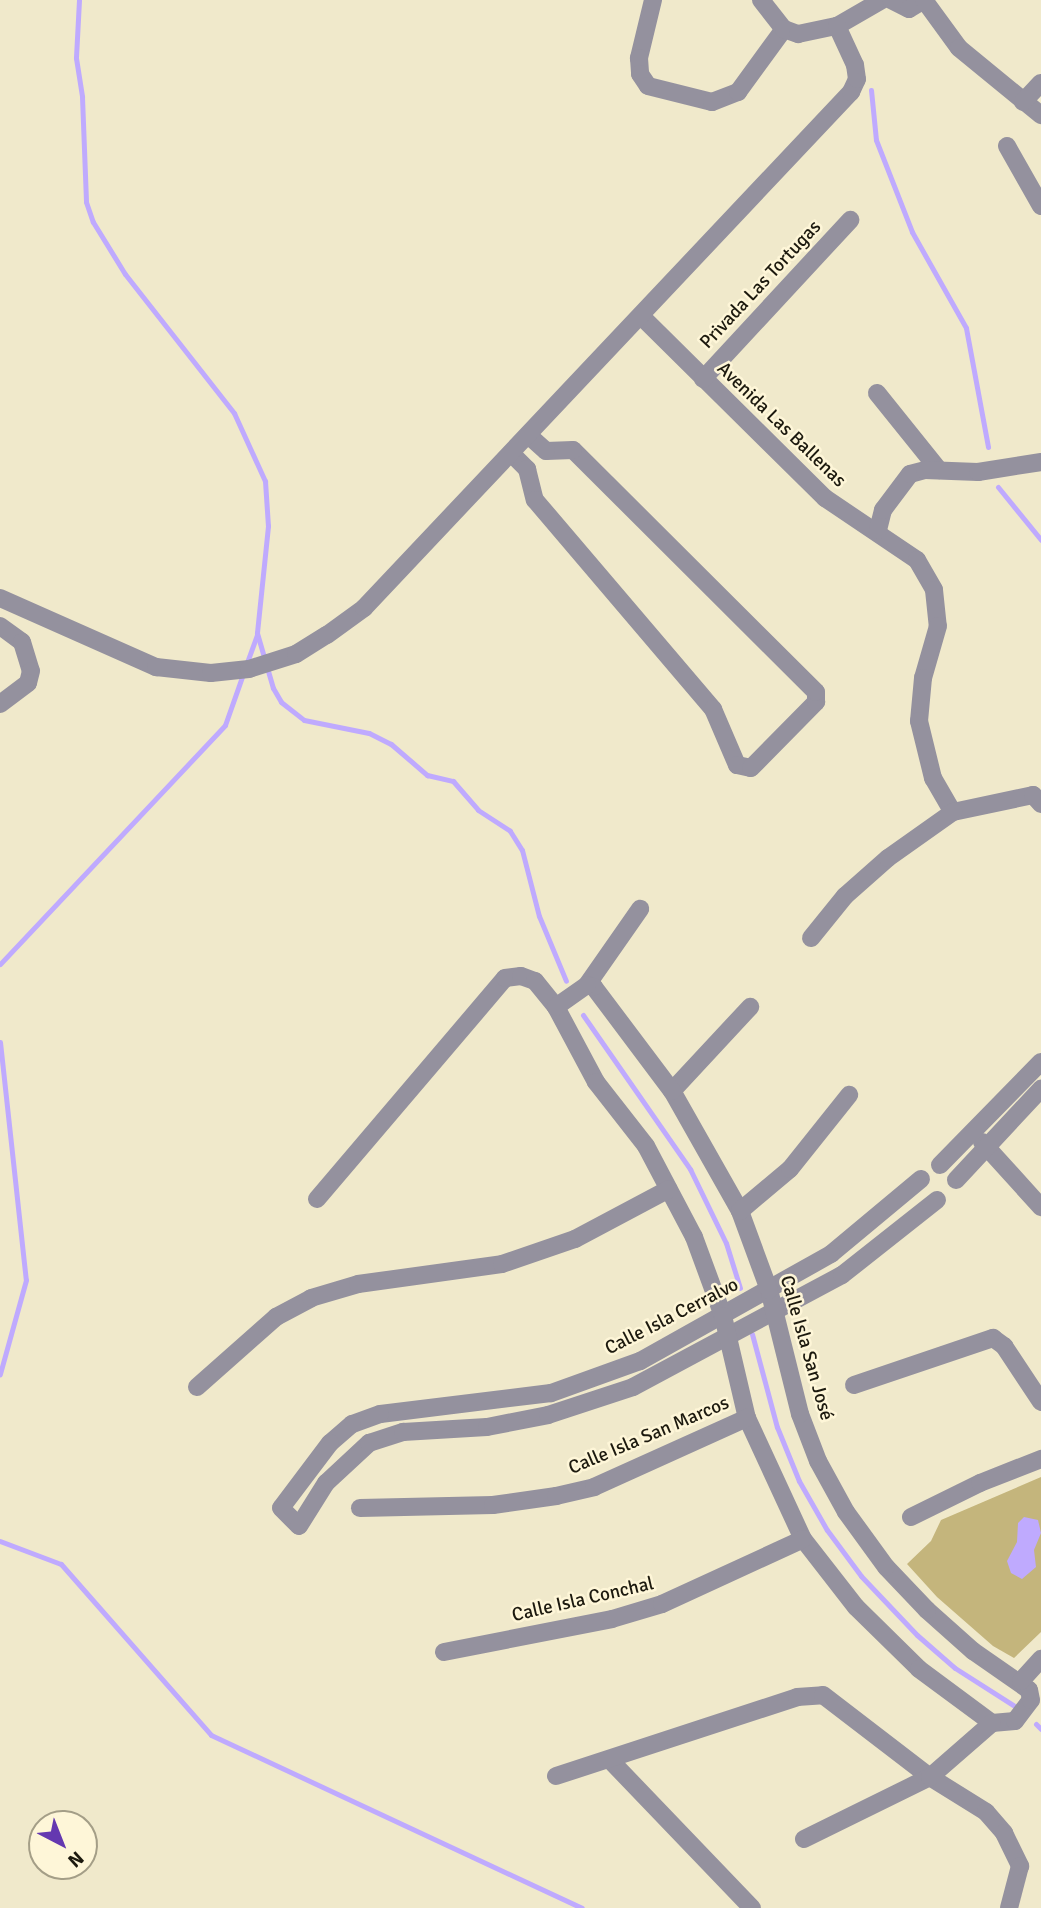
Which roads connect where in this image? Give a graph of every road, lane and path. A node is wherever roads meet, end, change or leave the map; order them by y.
1 (653, 0) edge
2 (761, 0) edge
3 (882, 0) edge
4 (891, 0) edge
5 (924, 0) edge
6 (837, 26) junction
7 (784, 29) junction
8 (1041, 83) edge
9 (1023, 102) junction
10 (1041, 116) edge
11 (1007, 146) dead end
12 (1041, 206) edge
13 (850, 220) dead end
14 (641, 316) junction
15 (703, 379) junction
16 (877, 393) dead end
17 (528, 435) junction
18 (511, 453) junction
19 (1041, 462) edge
20 (939, 470) junction
21 (877, 530) junction
22 (0, 598) edge
23 (0, 626) edge
24 (0, 704) edge
25 (1038, 794) edge
26 (953, 812) junction
27 (640, 909) dead end
28 (811, 938) dead end
29 (587, 985) junction
30 (556, 1007) junction
31 (750, 1007) dead end
32 (1041, 1062) edge
33 (1041, 1089) edge
34 (672, 1091) junction
35 (849, 1096) dead end
36 (974, 1135) junction
37 (989, 1149) junction
38 (940, 1165) junction
39 (921, 1179) junction
40 (956, 1180) junction
41 (669, 1189) junction
42 (317, 1199) dead end
43 (937, 1200) junction
44 (1041, 1207) edge
45 (740, 1211) junction
46 (769, 1290) junction
47 (775, 1313) junction
48 (723, 1316) junction
49 (728, 1340) junction
50 (854, 1385) dead end
51 (197, 1387) dead end
52 (1041, 1402) edge
53 (747, 1418) junction
54 (1041, 1459) edge
55 (360, 1508) dead end
56 (911, 1517) dead end
57 (803, 1539) junction
58 (444, 1652) dead end
59 (1041, 1659) edge
60 (1021, 1681) junction
61 (992, 1723) junction
62 (610, 1760) junction
63 (556, 1776) dead end
64 (930, 1777) junction
65 (804, 1839) dead end
66 (752, 1908) edge
67 (1009, 1908) edge

1 - 7 street
2 - 7 street
3 - 6 street
4 - 5 street
5 - 9 street
6 - 7 street
6 - 14 street
8 - 9 street
9 - 10 street
11 - 12 street
13 - 15 street, Privada Las Tortugas
14 - 15 street, Avenida Las Ballenas
14 - 17 street
15 - 21 street, Avenida Las Ballenas
16 - 20 street
17 - 18 street
17 - 18 street
18 - 22 street
19 - 20 street
20 - 21 street
21 - 26 street, Avenida Las Ballenas
23 - 24 street
25 - 26 street
26 - 28 street
27 - 29 street
29 - 30 street
29 - 34 street, Calle Isla San José
30 - 41 street
30 - 42 street
31 - 34 street
32 - 36 street
33 - 37 street
34 - 45 street, Calle Isla San José
35 - 45 street
36 - 37 street
36 - 38 street
37 - 40 street
37 - 44 street
38 - 39 street
38 - 40 street
39 - 43 street
39 - 46 street, Calle Isla Cerralvo
40 - 43 street
41 - 48 street
41 - 51 street
43 - 47 street
45 - 46 street, Calle Isla San José
46 - 47 street, Calle Isla San José
46 - 48 street, Calle Isla Cerralvo
47 - 49 street
47 - 60 street, Calle Isla San José
48 - 49 street
48 - 49 street, Calle Isla Cerralvo
49 - 53 street
50 - 52 street
53 - 55 street, Calle Isla San Marcos
53 - 57 street
54 - 56 street
57 - 58 street, Calle Isla Conchal
57 - 61 street
59 - 60 street
60 - 61 street
61 - 64 street
62 - 63 street
62 - 64 street
62 - 66 street
64 - 65 street
64 - 67 street

